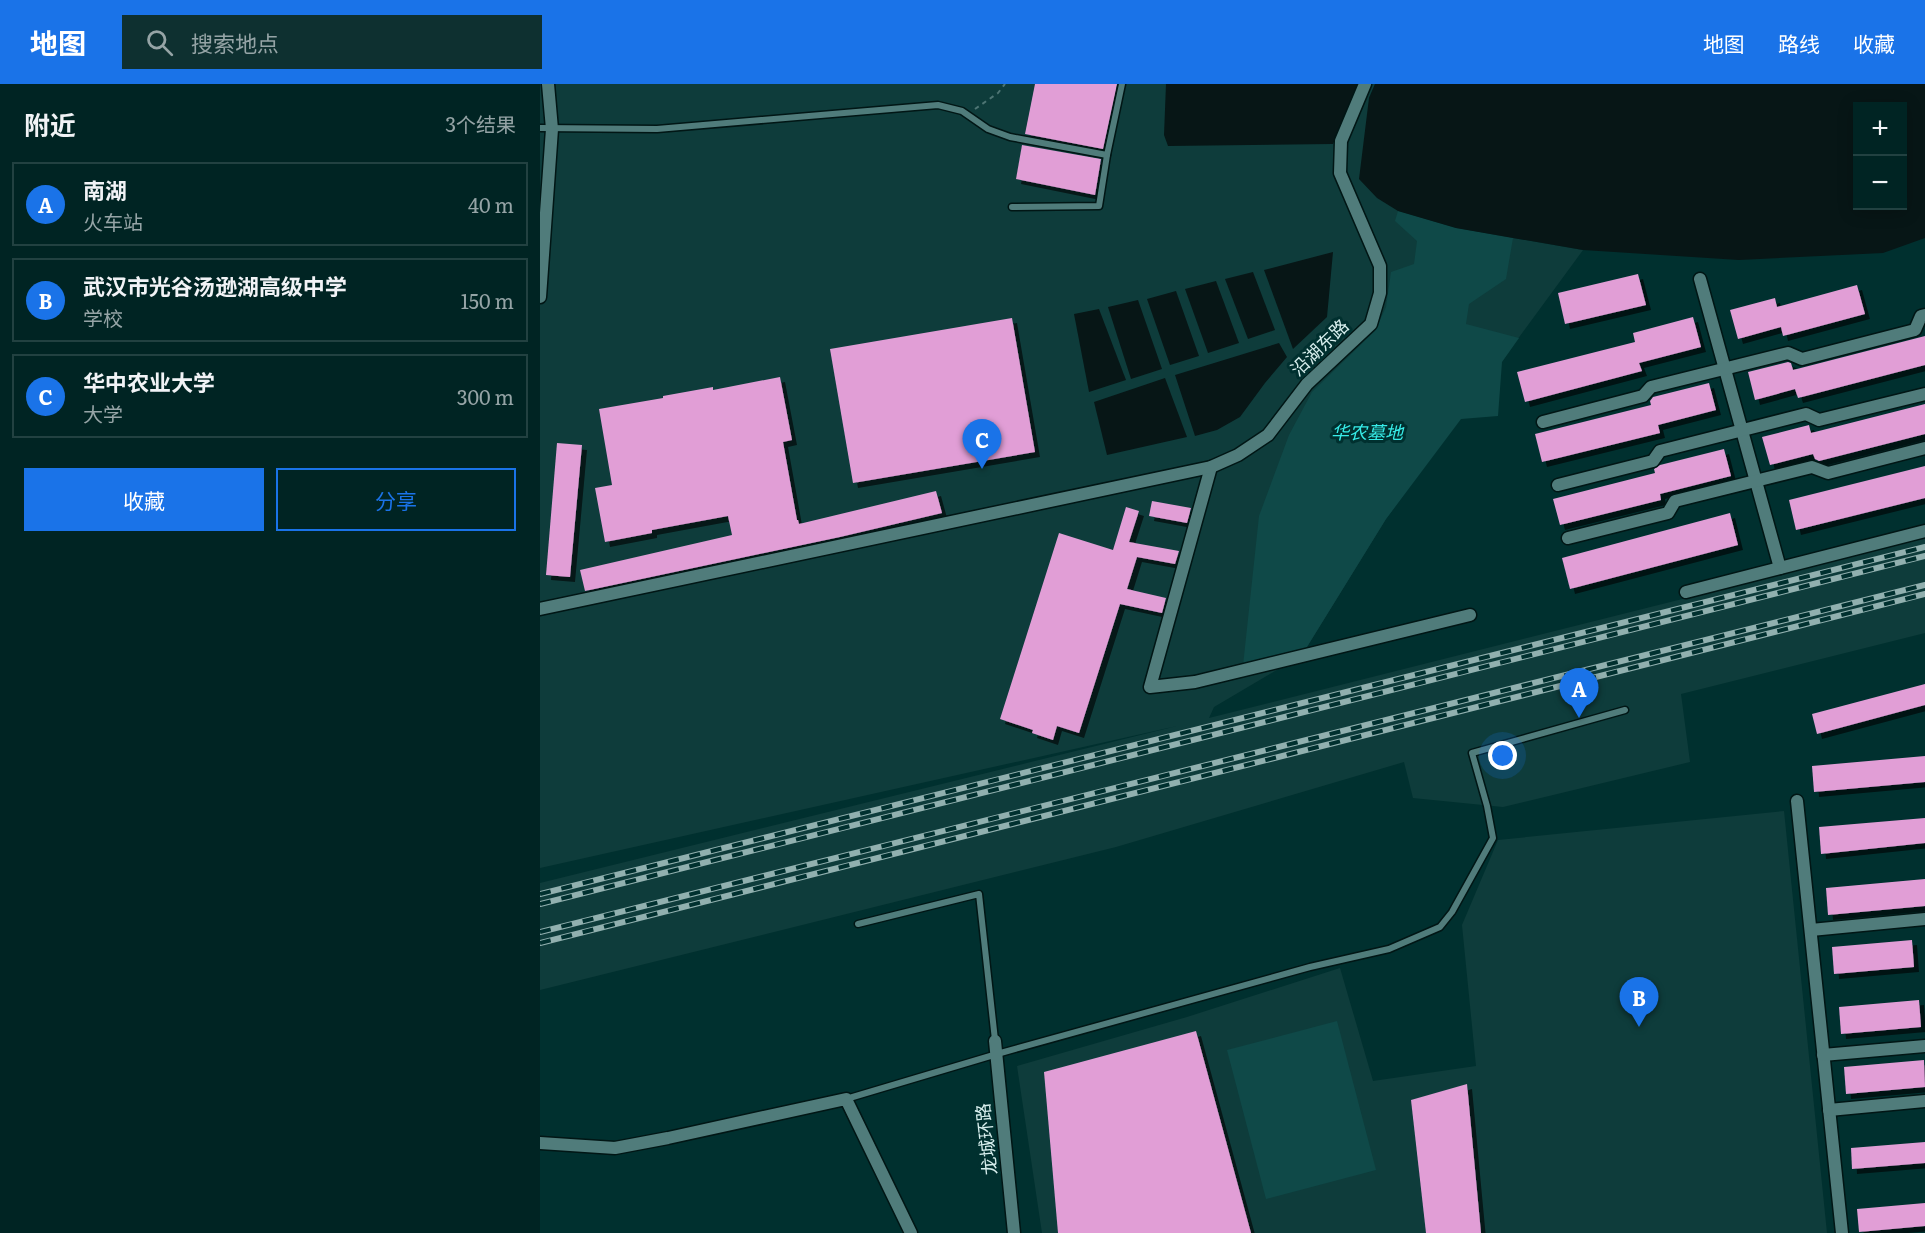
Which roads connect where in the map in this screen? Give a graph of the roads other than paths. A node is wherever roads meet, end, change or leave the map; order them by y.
1 (548, 84) edge
2 (1122, 84) edge
3 (1365, 84) edge
4 (546, 128) edge
5 (1107, 155) junction
6 (1012, 207) dead end
7 (1700, 279) dead end
8 (540, 297) edge
9 (1925, 315) edge
10 (1724, 369) junction
11 (1925, 394) edge
12 (1543, 422) dead end
13 (1742, 431) junction
14 (1925, 448) edge
15 (1211, 467) junction
16 (1756, 481) junction
17 (1558, 485) dead end
18 (1925, 531) edge
19 (1568, 538) dead end
20 (1780, 568) junction
21 (1686, 592) dead end
22 (540, 609) edge
23 (1470, 615) dead end
24 (1625, 710) dead end
25 (1797, 801) dead end
26 (1925, 919) edge
27 (858, 924) dead end
28 (1810, 930) junction
29 (1925, 1046) edge
30 (996, 1047) junction
31 (1824, 1055) junction
32 (846, 1099) junction
33 (1925, 1101) edge
34 (1829, 1110) junction
35 (540, 1143) edge
36 (911, 1233) edge
37 (1014, 1233) edge
38 (1842, 1233) edge

1 - 4 street
2 - 5 lane
3 - 15 street, 沿湖东路
4 - 5 lane
4 - 8 street
5 - 6 lane
7 - 10 street
9 - 10 street
10 - 12 street
10 - 13 street
11 - 13 street
13 - 16 street
13 - 17 street
14 - 16 street
15 - 22 street, 沿湖东路
15 - 23 street
16 - 19 street
16 - 20 street
18 - 20 street
20 - 21 street
24 - 30 lane
25 - 28 street
26 - 28 street
27 - 30 lane
28 - 31 street
29 - 31 street
30 - 32 lane
30 - 37 street, 龙城环路
31 - 34 street
32 - 35 street
32 - 36 street
33 - 34 street
34 - 38 street

